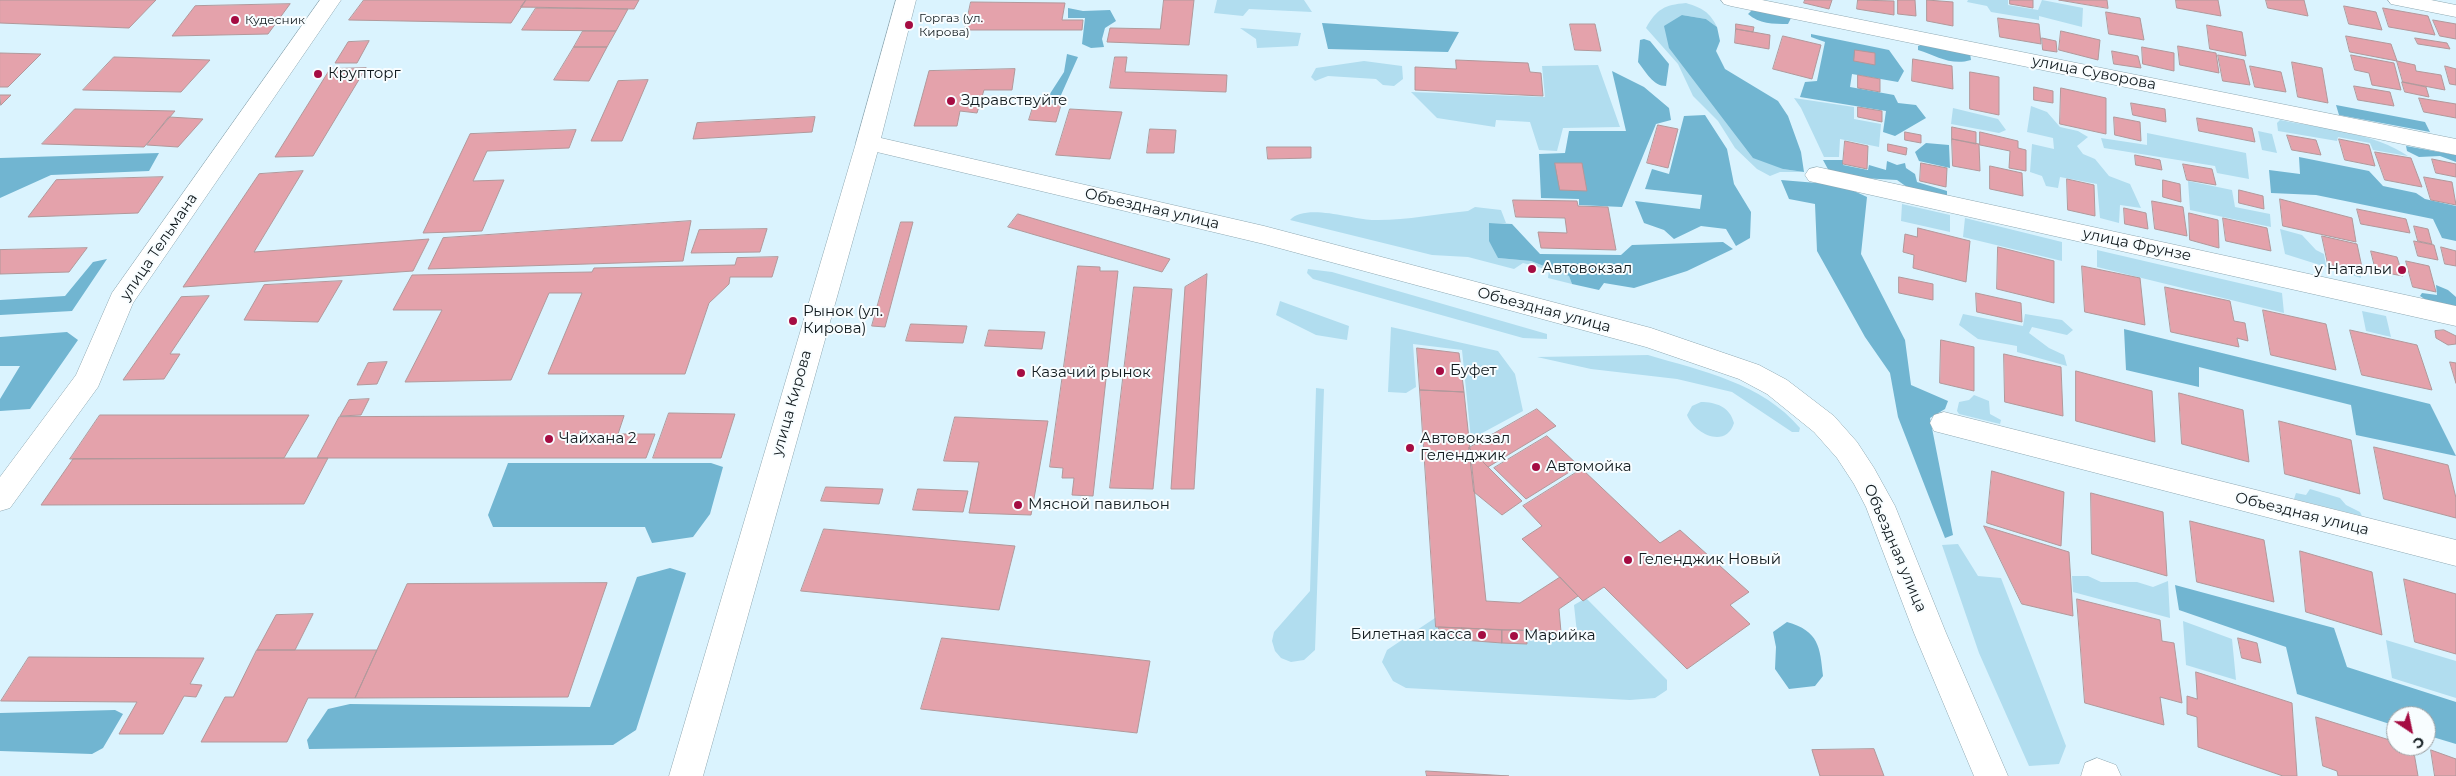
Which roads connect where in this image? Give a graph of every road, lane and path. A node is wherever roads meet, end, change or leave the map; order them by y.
1 (330, 0) edge
2 (906, 0) edge
3 (1731, 0) edge
4 (2398, 0) edge
5 (2456, 10) edge
6 (868, 143) junction
7 (2456, 147) edge
8 (1818, 175) dead end
9 (2456, 316) edge
10 (1944, 423) dead end
11 (0, 499) edge
12 (2456, 553) edge
13 (686, 776) edge
14 (1991, 776) edge

1 - 11 street, улица Тельмана
2 - 6 street, улица Кирова
3 - 7 street, улица Суворова
4 - 5 street
6 - 13 street, улица Кирова
6 - 14 street, Объездная улица
8 - 9 street, улица Фрунзе
10 - 12 street, Объездная улица

